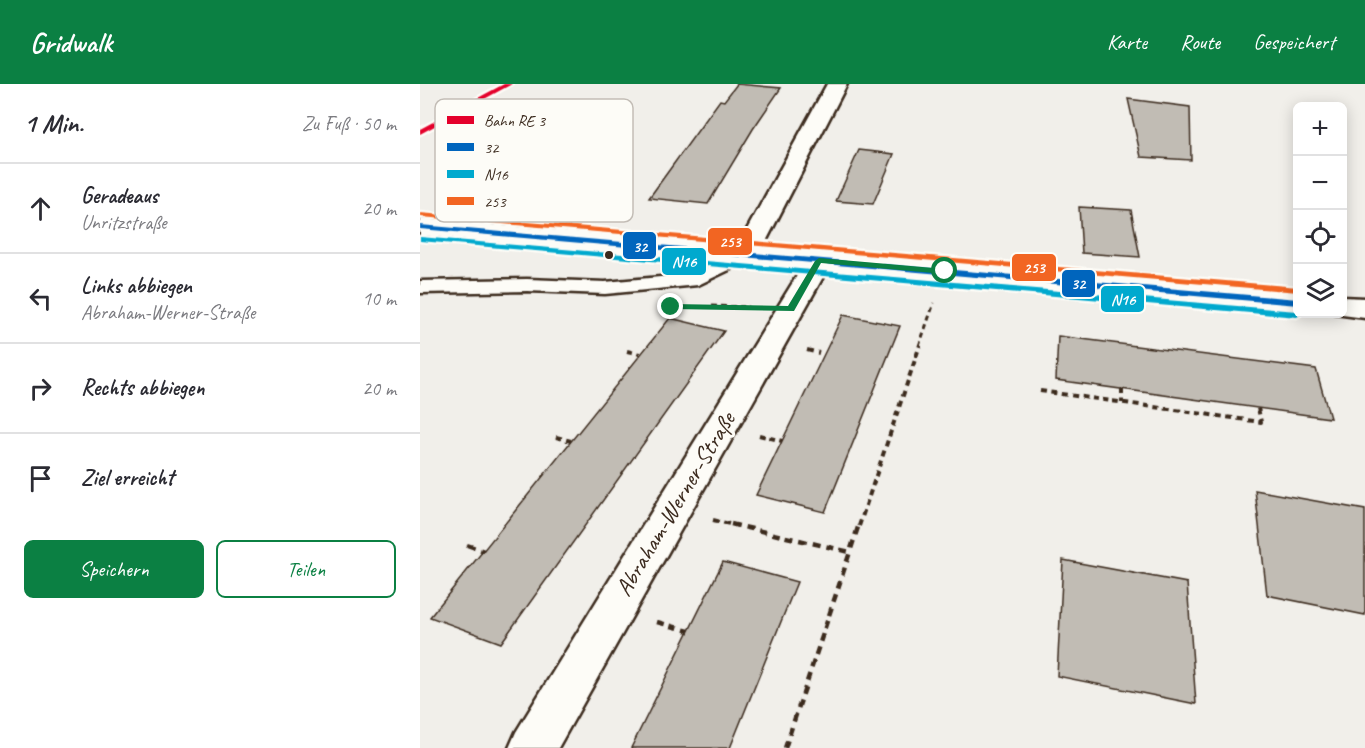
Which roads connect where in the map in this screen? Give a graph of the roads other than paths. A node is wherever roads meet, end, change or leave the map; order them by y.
1 (837, 84) edge
2 (420, 227) edge
3 (746, 255) junction
4 (819, 261) junction
5 (420, 287) edge
6 (1293, 302) edge
7 (1347, 306) edge
8 (1365, 308) edge
9 (532, 748) edge

1 - 3 street
2 - 3 street
3 - 4 street
3 - 5 lane
4 - 6 street
4 - 9 street, Abraham-Werner-Straße
7 - 8 street

